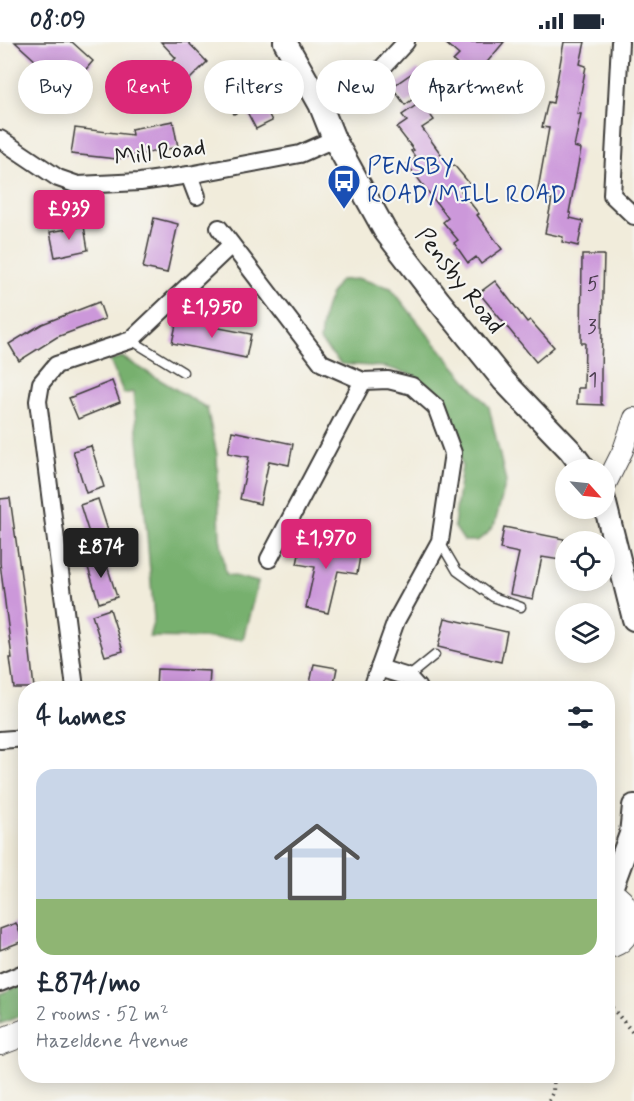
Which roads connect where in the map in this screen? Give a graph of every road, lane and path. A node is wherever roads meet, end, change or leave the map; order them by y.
1 (285, 42) edge
2 (406, 42) edge
3 (620, 42) edge
4 (389, 60) edge
5 (316, 97) edge
6 (324, 114) edge
7 (334, 139) junction
8 (0, 140) edge
9 (189, 176) junction
10 (197, 196) dead end
11 (634, 216) edge
12 (219, 228) dead end
13 (231, 245) junction
14 (131, 340) junction
15 (183, 372) dead end
16 (363, 381) junction
17 (634, 418) edge
18 (577, 459) edge
19 (615, 466) edge
20 (609, 519) edge
21 (440, 542) junction
22 (269, 560) dead end
23 (521, 607) dead end
24 (634, 620) edge
25 (435, 655) dead end
26 (379, 668) junction
27 (74, 681) edge
28 (374, 681) edge
29 (408, 681) edge
30 (415, 681) edge
31 (18, 739) edge
32 (0, 740) edge
33 (634, 806) edge
34 (615, 876) edge
35 (615, 897) edge
36 (622, 942) edge
37 (18, 975) edge
38 (0, 983) edge
39 (615, 1012) edge
40 (634, 1034) edge
41 (18, 1035) edge
42 (0, 1042) edge
43 (554, 1083) edge
44 (549, 1101) edge

1 - 5 main road, Pensby Road
2 - 4 street
3 - 11 street
6 - 7 main road, Pensby Road
7 - 9 street, Mill Road
7 - 18 main road, Pensby Road
8 - 9 street, Mill Road
9 - 10 street
12 - 13 street
13 - 14 street
13 - 16 street
14 - 15 lane
14 - 27 street
16 - 21 street
16 - 22 street
17 - 19 street
20 - 24 main road
21 - 23 lane
21 - 26 street
25 - 30 lane
26 - 28 street
26 - 29 street
31 - 32 street
33 - 34 main road
35 - 36 main road
37 - 38 street
39 - 40 path
41 - 42 main road
43 - 44 path

